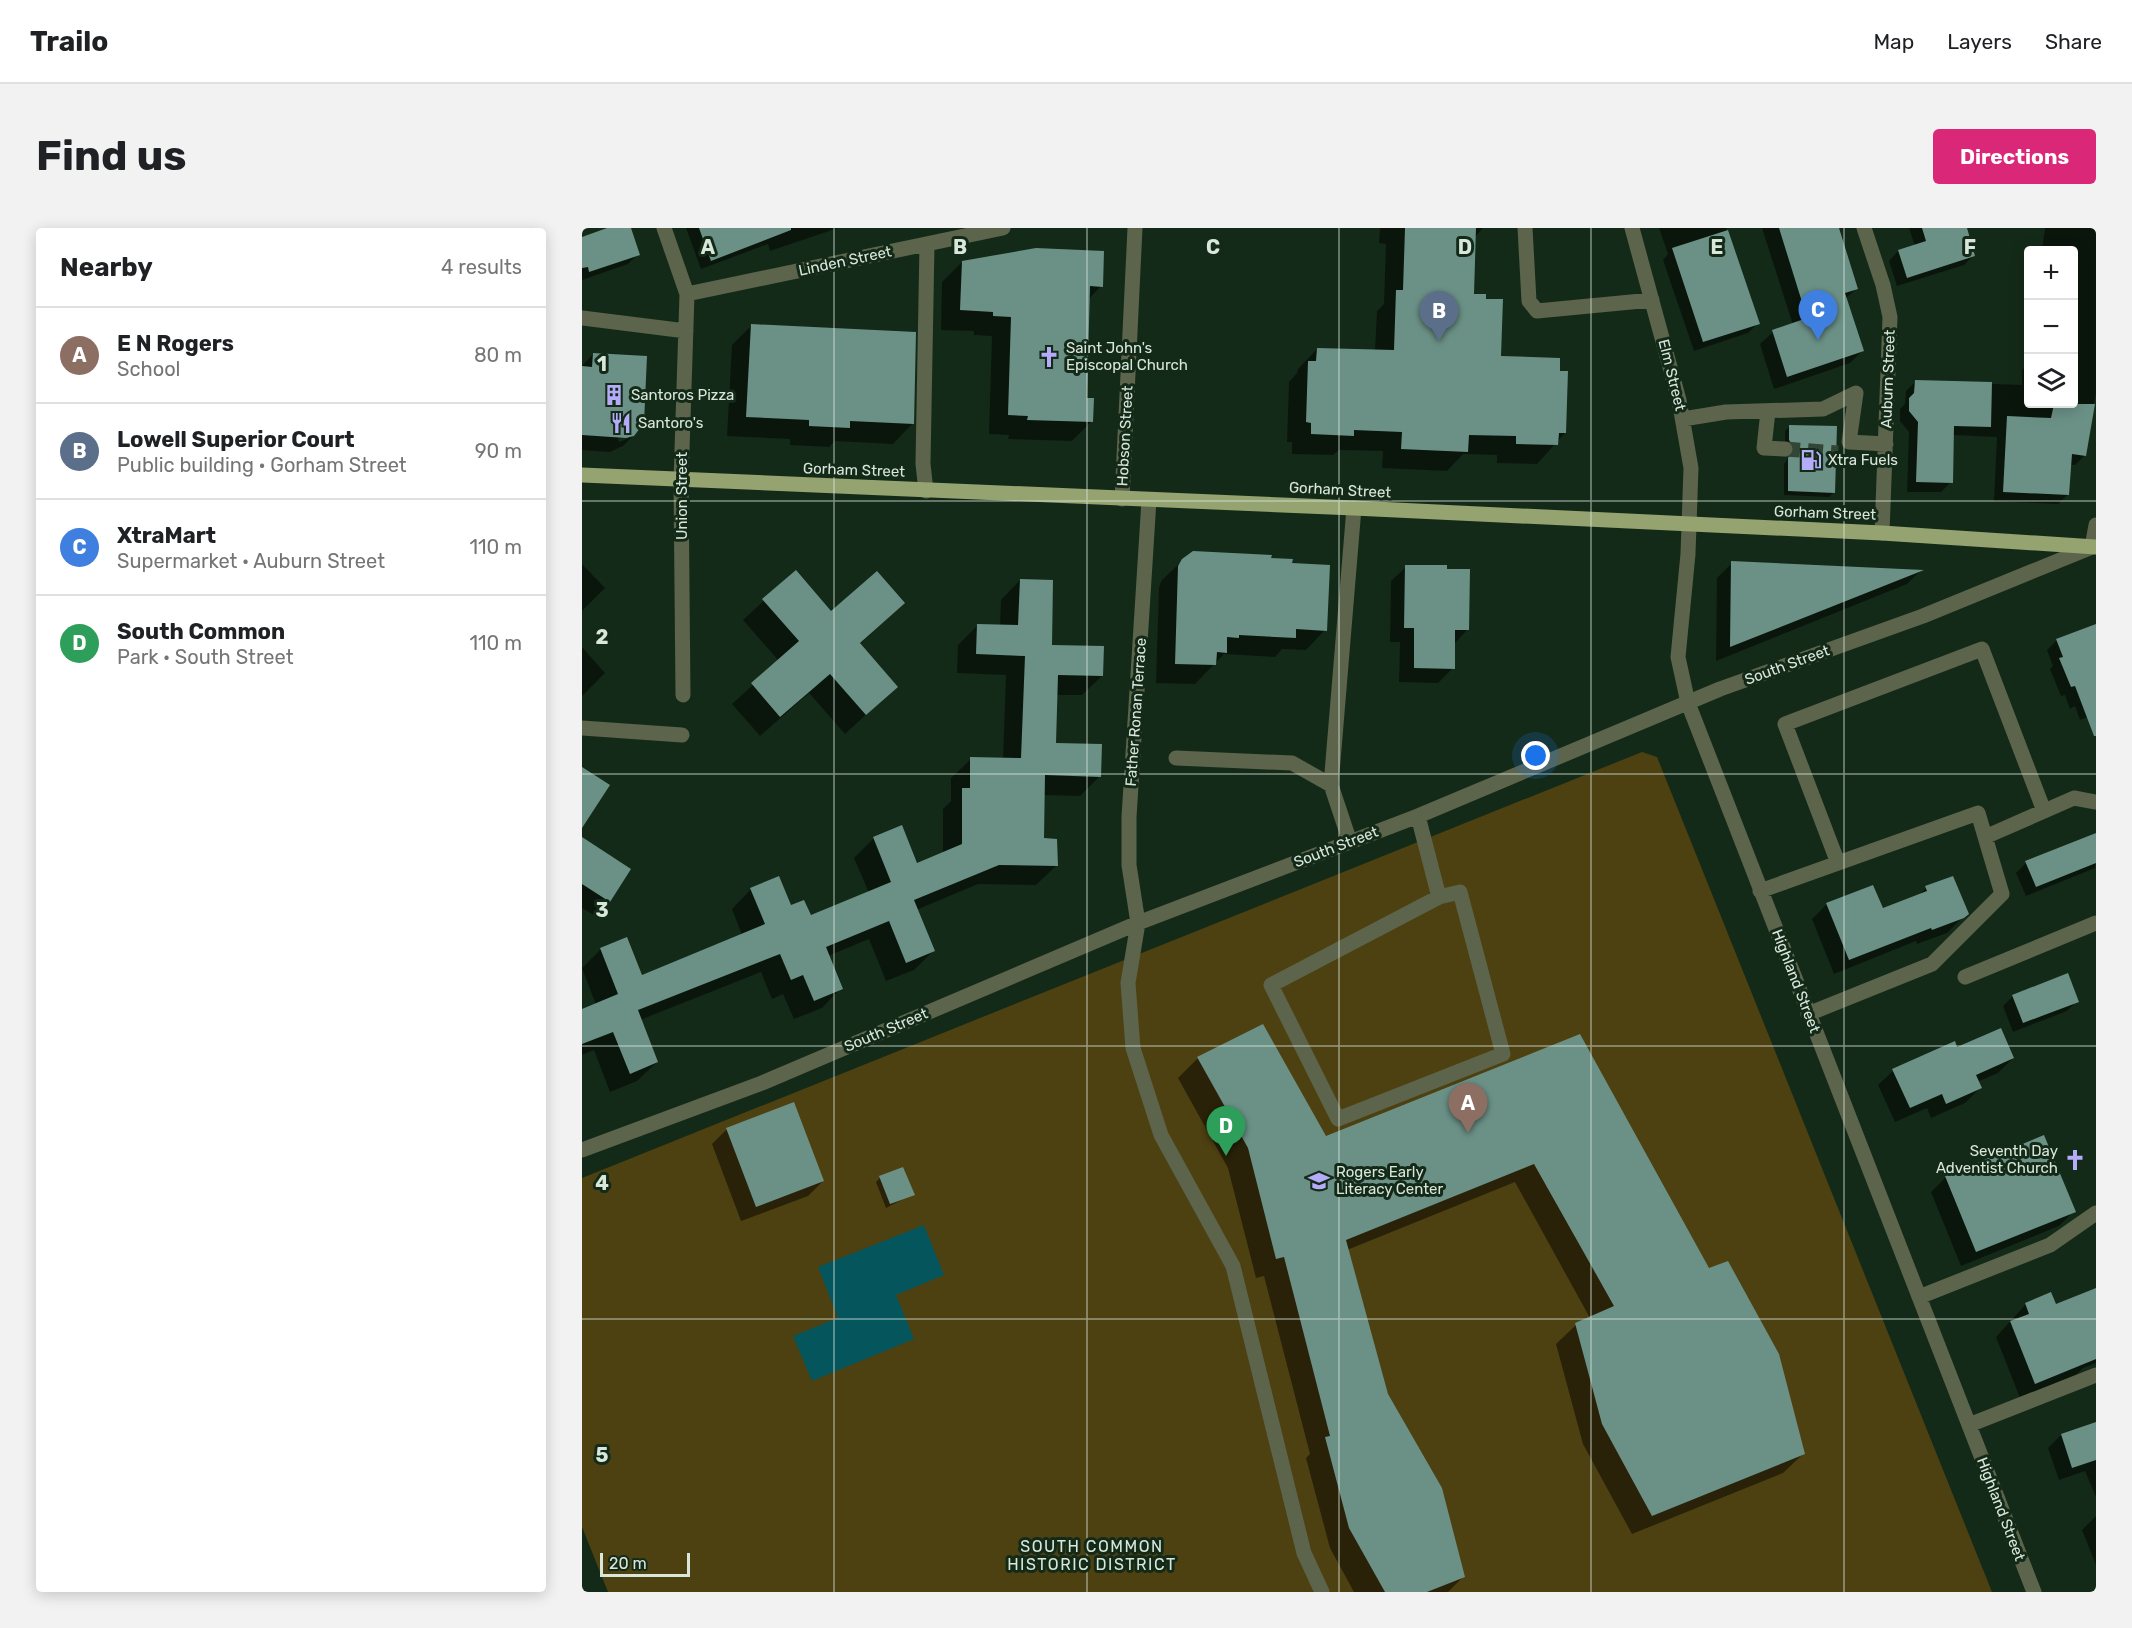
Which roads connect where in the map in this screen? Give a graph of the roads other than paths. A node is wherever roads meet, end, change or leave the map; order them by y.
1 (664, 228) edge
2 (1003, 228) edge
3 (1135, 228) edge
4 (1525, 228) edge
5 (1632, 228) edge
6 (1864, 228) edge
7 (927, 244) junction
8 (687, 294) junction
9 (1652, 300) junction
10 (582, 318) edge
11 (686, 330) junction
12 (1768, 411) junction
13 (1683, 419) junction
14 (1886, 444) junction
15 (1785, 449) tunnel mouth
16 (582, 475) edge
17 (681, 481) junction
18 (926, 491) junction
19 (1122, 499) junction
20 (1149, 500) junction
21 (1354, 508) junction
22 (1690, 525) junction
23 (2096, 525) edge
24 (1882, 533) junction
25 (2094, 547) edge
26 (683, 695) dead end
27 (1688, 703) junction
28 (582, 728) edge
29 (682, 735) dead end
30 (1176, 758) dead end
31 (1331, 784) junction
32 (2096, 802) edge
33 (2044, 811) junction
34 (1418, 816) junction
35 (1985, 837) junction
36 (1350, 842) junction
37 (1838, 863) junction
38 (1760, 891) junction
39 (1439, 897) junction
40 (1138, 923) junction
41 (2096, 923) edge
42 (1965, 977) dead end
43 (1809, 1014) junction
44 (582, 1150) edge
45 (2096, 1213) edge
46 (1919, 1297) junction
47 (2096, 1375) edge
48 (1969, 1425) junction
49 (1322, 1592) edge
50 (2034, 1592) edge

1 - 8 street, Union Street
2 - 7 street, Linden Street
3 - 19 street, Hobson Street
4 - 9 street
5 - 9 street, Elm Street
6 - 14 street, Auburn Street
7 - 8 street, Linden Street
7 - 18 street
8 - 11 street, Union Street
9 - 13 street, Elm Street
10 - 11 street
11 - 17 street, Union Street
12 - 13 street
12 - 14 street
12 - 15 street
13 - 22 street, Elm Street
14 - 24 street, Auburn Street
16 - 17 main road, Gorham Street
17 - 18 main road, Gorham Street
17 - 26 street, Union Street
18 - 19 main road, Gorham Street
19 - 20 main road, Gorham Street
20 - 21 main road, Gorham Street
20 - 40 street, Father Ronan Terrace
21 - 22 main road, Gorham Street
21 - 31 street
22 - 24 main road, Gorham Street
22 - 27 street, Highland Street
23 - 25 street
24 - 25 main road, Gorham Street
25 - 27 street, South Street
27 - 34 street, South Street
27 - 38 street, Highland Street
28 - 29 street
30 - 31 street
31 - 36 street
32 - 33 street
33 - 35 street
33 - 37 street
34 - 36 street, South Street
34 - 39 street
35 - 37 street
35 - 43 street
36 - 40 street, South Street
37 - 38 street
38 - 43 street, Highland Street
39 - 39 street
40 - 44 street, South Street
40 - 49 street, Father Ronan Terrace
41 - 42 street
43 - 46 street, Highland Street
45 - 46 street
46 - 48 street, Highland Street
47 - 48 street
48 - 50 street, Highland Street

